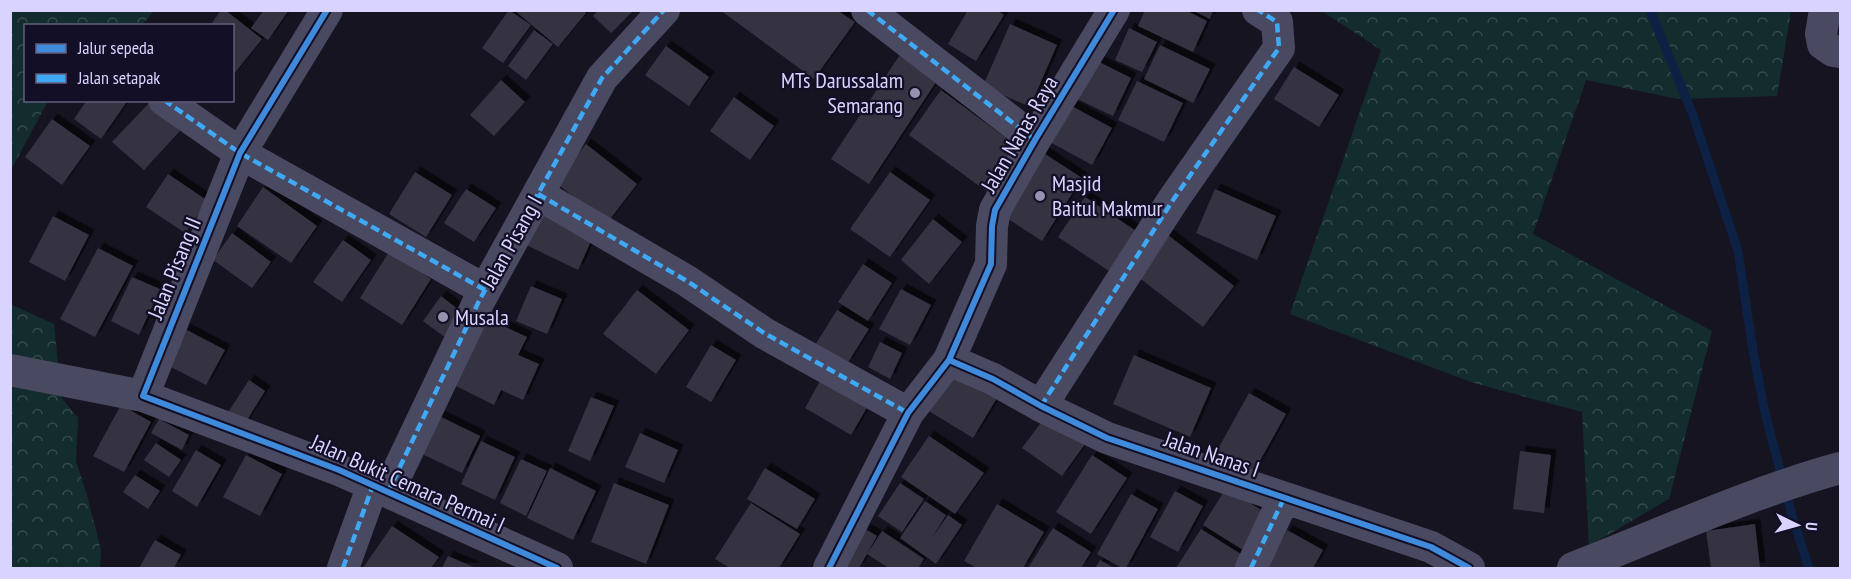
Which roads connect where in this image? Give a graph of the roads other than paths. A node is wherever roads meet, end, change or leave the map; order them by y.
1 (327, 10) edge
2 (664, 10) edge
3 (867, 10) edge
4 (1114, 10) edge
5 (1258, 10) edge
6 (1825, 10) edge
7 (1840, 52) edge
8 (167, 102) edge
9 (1035, 140) junction
10 (240, 153) junction
11 (538, 194) junction
12 (485, 290) junction
13 (949, 360) junction
14 (10, 370) edge
15 (142, 396) junction
16 (1041, 406) junction
17 (908, 413) junction
18 (1840, 468) edge
19 (380, 489) junction
20 (1284, 498) junction
21 (343, 568) edge
22 (557, 568) edge
23 (829, 568) edge
24 (1251, 568) edge
25 (1468, 568) edge
26 (1573, 568) edge

1 - 10 street, Jalan Pisang II
2 - 11 street, Jalan Pisang I
3 - 9 street
4 - 9 street, Jalan Nanas Raya
5 - 16 street
6 - 7 street
8 - 10 street
9 - 13 street, Jalan Nanas Raya
10 - 12 street
10 - 15 street, Jalan Pisang II
11 - 12 street, Jalan Pisang I
11 - 17 street
12 - 19 street, Jalan Pisang I
13 - 16 street, Jalan Nanas I
13 - 17 street, Jalan Nanas Raya
14 - 15 street, Jalan Bukit Cemara Permai I
15 - 19 street, Jalan Bukit Cemara Permai I
16 - 20 street, Jalan Nanas I
17 - 23 street, Jalan Nanas Raya
18 - 26 street
19 - 21 street, Jalan Pisang I
19 - 22 street, Jalan Bukit Cemara Permai I
20 - 24 street
20 - 25 street, Jalan Nanas I

